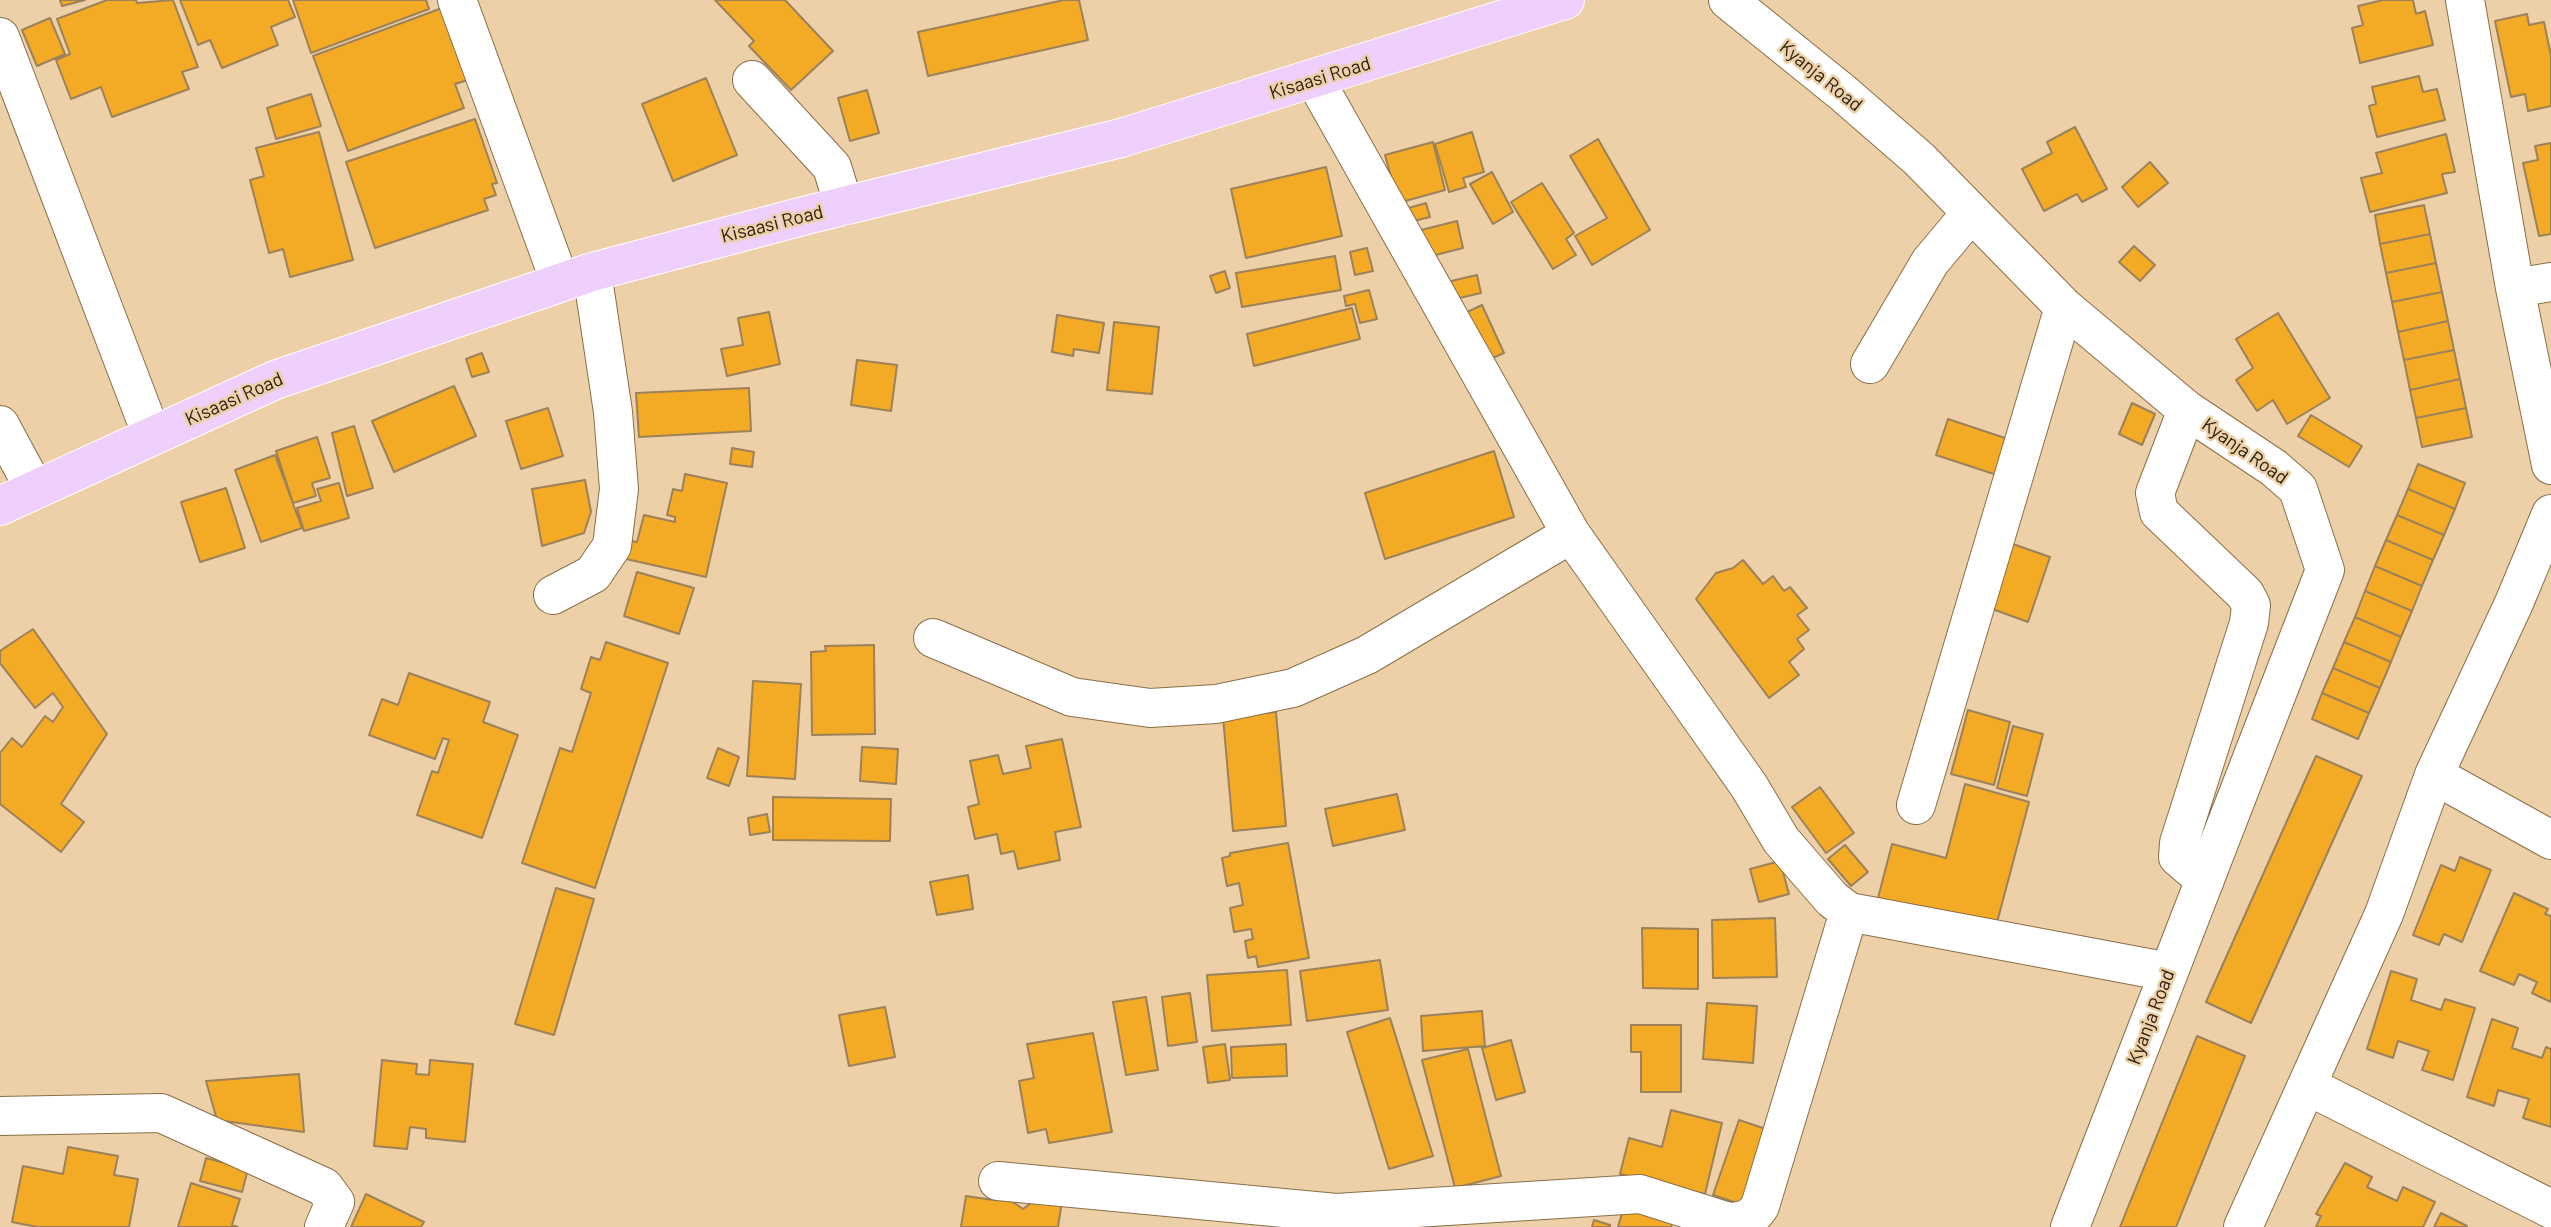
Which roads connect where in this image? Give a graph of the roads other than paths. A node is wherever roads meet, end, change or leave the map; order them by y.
1 (457, 0) edge
2 (1565, 0) edge
3 (1728, 0) edge
4 (2465, 0) edge
5 (0, 37) edge
6 (752, 80) dead end
7 (1315, 80) junction
8 (845, 206) junction
9 (1971, 214) junction
10 (576, 277) junction
11 (2533, 285) edge
12 (2064, 307) junction
13 (1870, 364) dead end
14 (2187, 410) junction
15 (0, 425) edge
16 (152, 436) junction
17 (2551, 466) edge
18 (35, 490) junction
19 (0, 506) edge
20 (2551, 514) edge
21 (1571, 534) junction
22 (553, 595) dead end
23 (2533, 600) edge
24 (933, 638) dead end
25 (2434, 775) junction
26 (1916, 805) dead end
27 (2551, 840) edge
28 (2205, 880) junction
29 (1849, 912) junction
30 (2169, 972) junction
31 (2308, 1086) junction
32 (0, 1116) edge
33 (998, 1181) dead end
34 (2551, 1209) edge
35 (1743, 1224) edge
36 (324, 1227) edge
37 (2070, 1227) edge
38 (2243, 1227) edge

1 - 10 street
2 - 7 main road, Kisaasi Road
3 - 9 street, Kyanja Road
4 - 11 street
5 - 16 street
6 - 8 street
7 - 8 main road, Kisaasi Road
7 - 21 street
8 - 10 main road, Kisaasi Road
9 - 12 street, Kyanja Road
9 - 13 street
10 - 16 main road, Kisaasi Road
10 - 22 street
11 - 17 street
12 - 14 street, Kyanja Road
12 - 26 street
14 - 28 street
14 - 28 street, Kyanja Road
15 - 18 street
16 - 18 main road, Kisaasi Road
18 - 19 main road, Kisaasi Road
20 - 23 street
21 - 24 street
21 - 29 street
23 - 25 street
25 - 27 street
25 - 31 street
28 - 30 street, Kyanja Road
29 - 30 street
29 - 35 street
30 - 37 street, Kyanja Road
31 - 34 street
31 - 38 street
32 - 36 street
33 - 35 street

